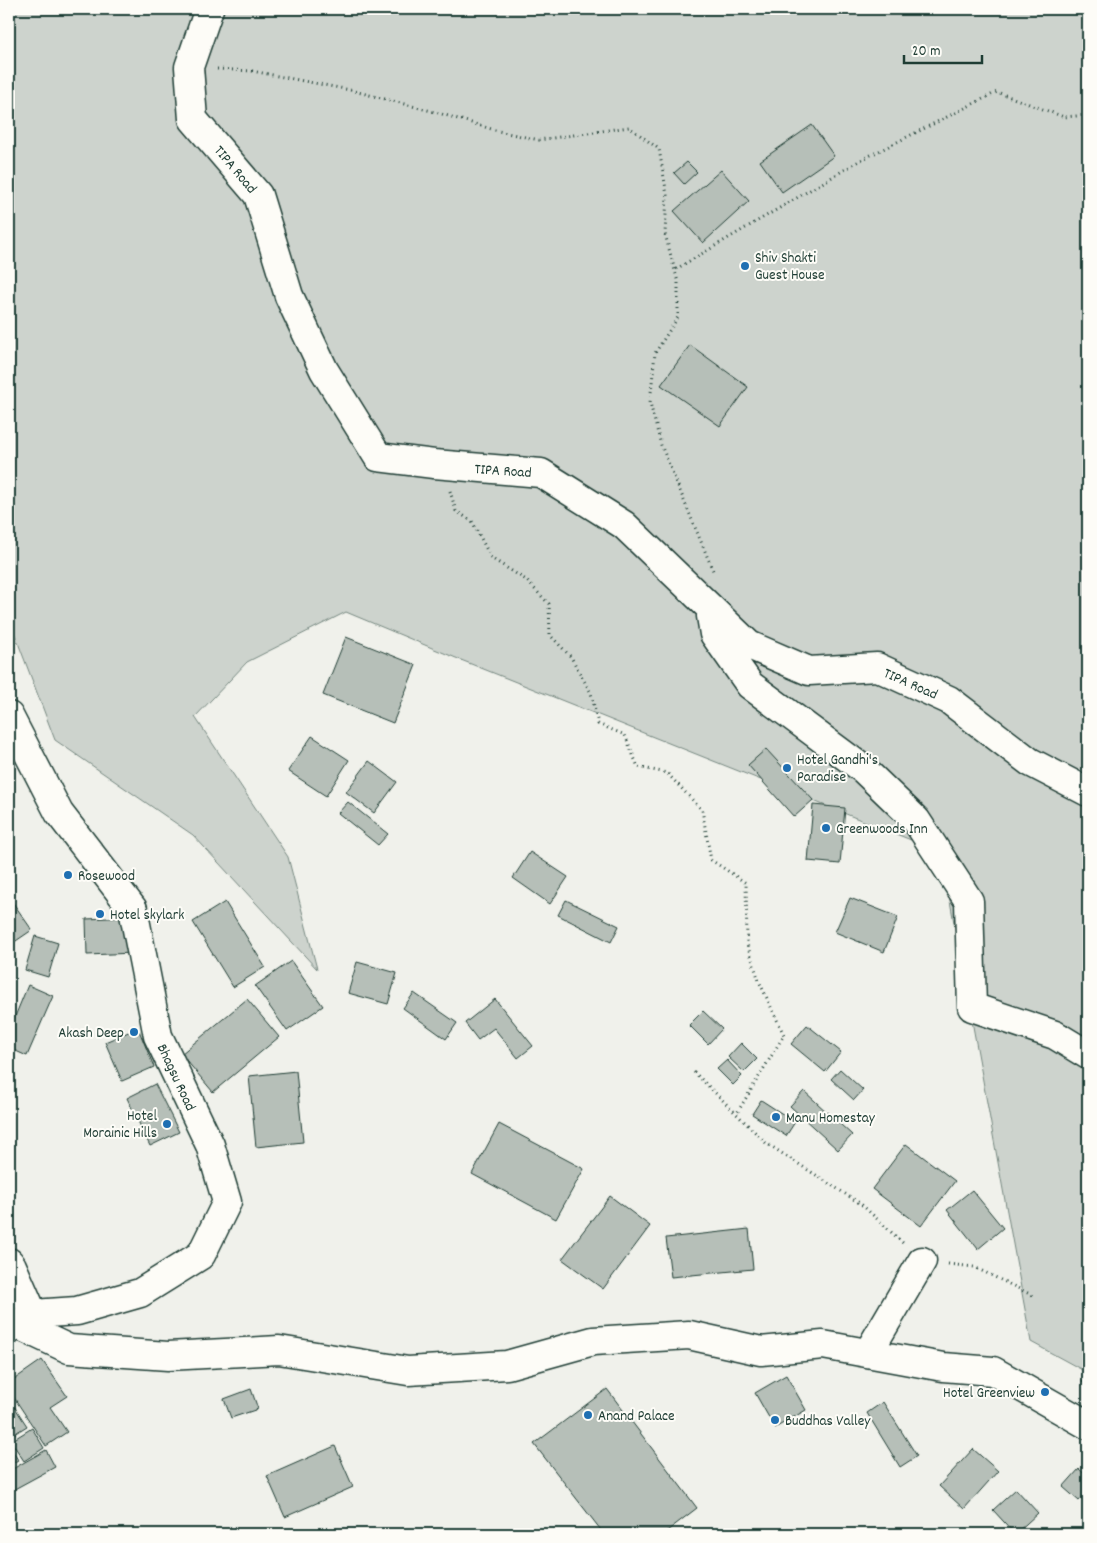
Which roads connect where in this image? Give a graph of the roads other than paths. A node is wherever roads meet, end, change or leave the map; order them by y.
1 (209, 9) edge
2 (709, 608) junction
3 (9, 716) edge
4 (1088, 792) edge
5 (1088, 1055) edge
6 (922, 1260) road end
7 (9, 1262) edge
8 (20, 1323) edge
9 (868, 1353) junction
10 (1088, 1425) edge

1 - 2 street, TIPA Road
2 - 4 street, TIPA Road
2 - 5 street
3 - 8 street, Bhagsu Road
6 - 9 street
7 - 8 street
8 - 9 street
9 - 10 street

